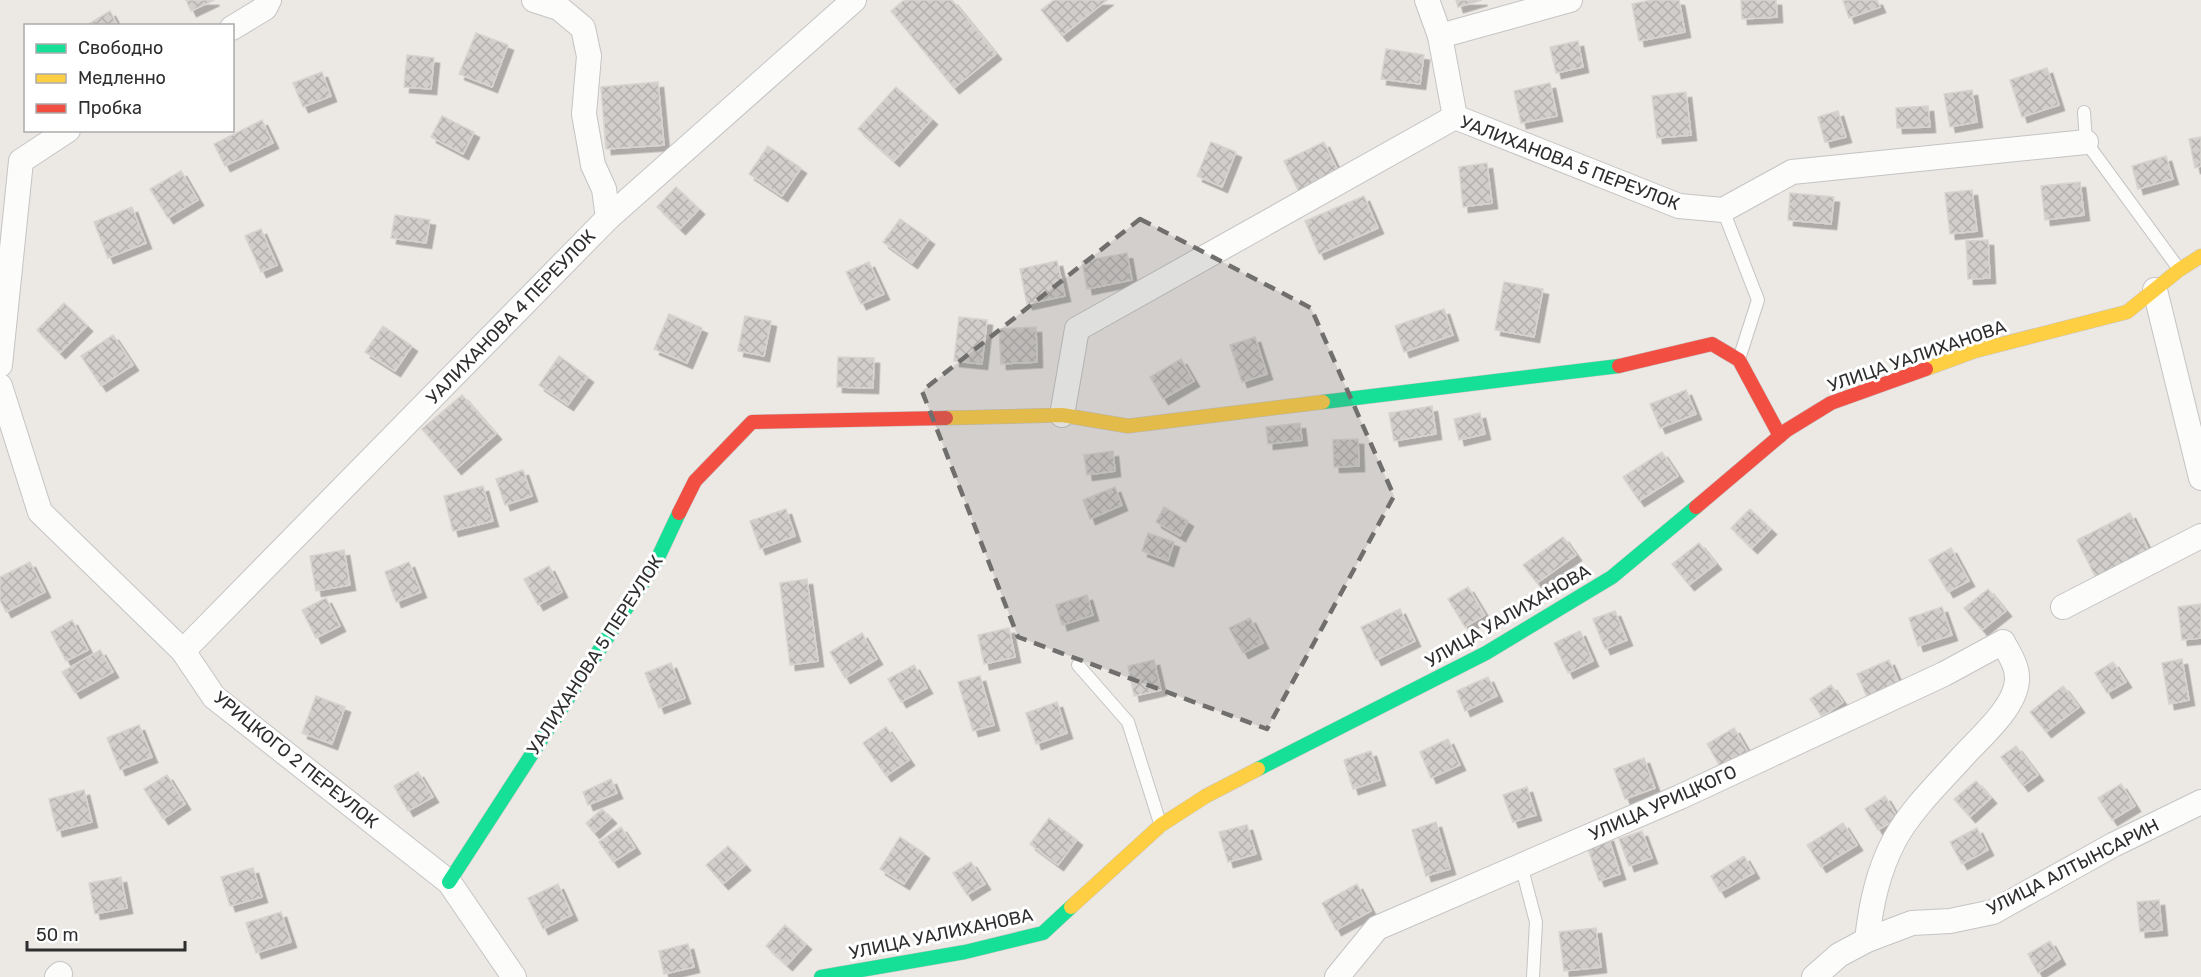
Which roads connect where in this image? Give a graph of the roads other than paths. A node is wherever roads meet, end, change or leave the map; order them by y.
1 (269, 0) edge
2 (534, 0) edge
3 (854, 0) edge
4 (1427, 0) edge
5 (1570, 0) edge
6 (234, 27) edge
7 (1440, 36) junction
8 (2084, 112) dead end
9 (1455, 117) junction
10 (65, 132) edge
11 (2086, 142) junction
12 (1724, 210) junction
13 (608, 218) junction
14 (2201, 256) edge
15 (2180, 270) junction
16 (2154, 290) junction
17 (1739, 360) junction
18 (0, 365) edge
19 (0, 386) edge
20 (1062, 415) junction
21 (1780, 436) junction
22 (10, 448) edge
23 (2201, 478) edge
24 (2201, 536) edge
25 (2063, 607) dead end
26 (183, 651) junction
27 (1078, 664) dead end
28 (2201, 802) edge
29 (1161, 825) junction
30 (1521, 865) junction
31 (449, 882) junction
32 (1867, 940) junction
33 (1824, 974) edge
34 (514, 977) edge
35 (821, 977) edge
36 (1336, 977) edge
37 (1533, 977) edge

1 - 6 street
2 - 13 street
3 - 13 street, УАЛИХАНОВА 4 ПЕРЕУЛОК
4 - 7 street
5 - 7 street
7 - 9 street
8 - 11 lane
9 - 12 street, УАЛИХАНОВА 5 ПЕРЕУЛОК
9 - 20 street, УАЛИХАНОВА 5 ПЕРЕУЛОК
10 - 18 street
11 - 12 street
11 - 15 lane
12 - 17 lane
13 - 26 street, УАЛИХАНОВА 4 ПЕРЕУЛОК
14 - 15 street, УЛИЦА УАЛИХАНОВА
15 - 16 street, УЛИЦА УАЛИХАНОВА
16 - 21 street, УЛИЦА УАЛИХАНОВА
16 - 23 street
17 - 20 street, УАЛИХАНОВА 5 ПЕРЕУЛОК
17 - 21 street
19 - 22 street, УРИЦКОГО 2 ПЕРЕУЛОК
20 - 31 street, УАЛИХАНОВА 5 ПЕРЕУЛОК
21 - 29 street, УЛИЦА УАЛИХАНОВА
22 - 26 street, УРИЦКОГО 2 ПЕРЕУЛОК
24 - 25 street
26 - 31 street, УРИЦКОГО 2 ПЕРЕУЛОК
27 - 29 lane
28 - 32 street, УЛИЦА АЛТЫНСАРИН
29 - 35 street, УЛИЦА УАЛИХАНОВА
30 - 32 street, УЛИЦА УРИЦКОГО
30 - 36 street, УЛИЦА УРИЦКОГО
30 - 37 lane
31 - 34 street, УРИЦКОГО 2 ПЕРЕУЛОК
32 - 33 street, УЛИЦА АЛТЫНСАРИН

